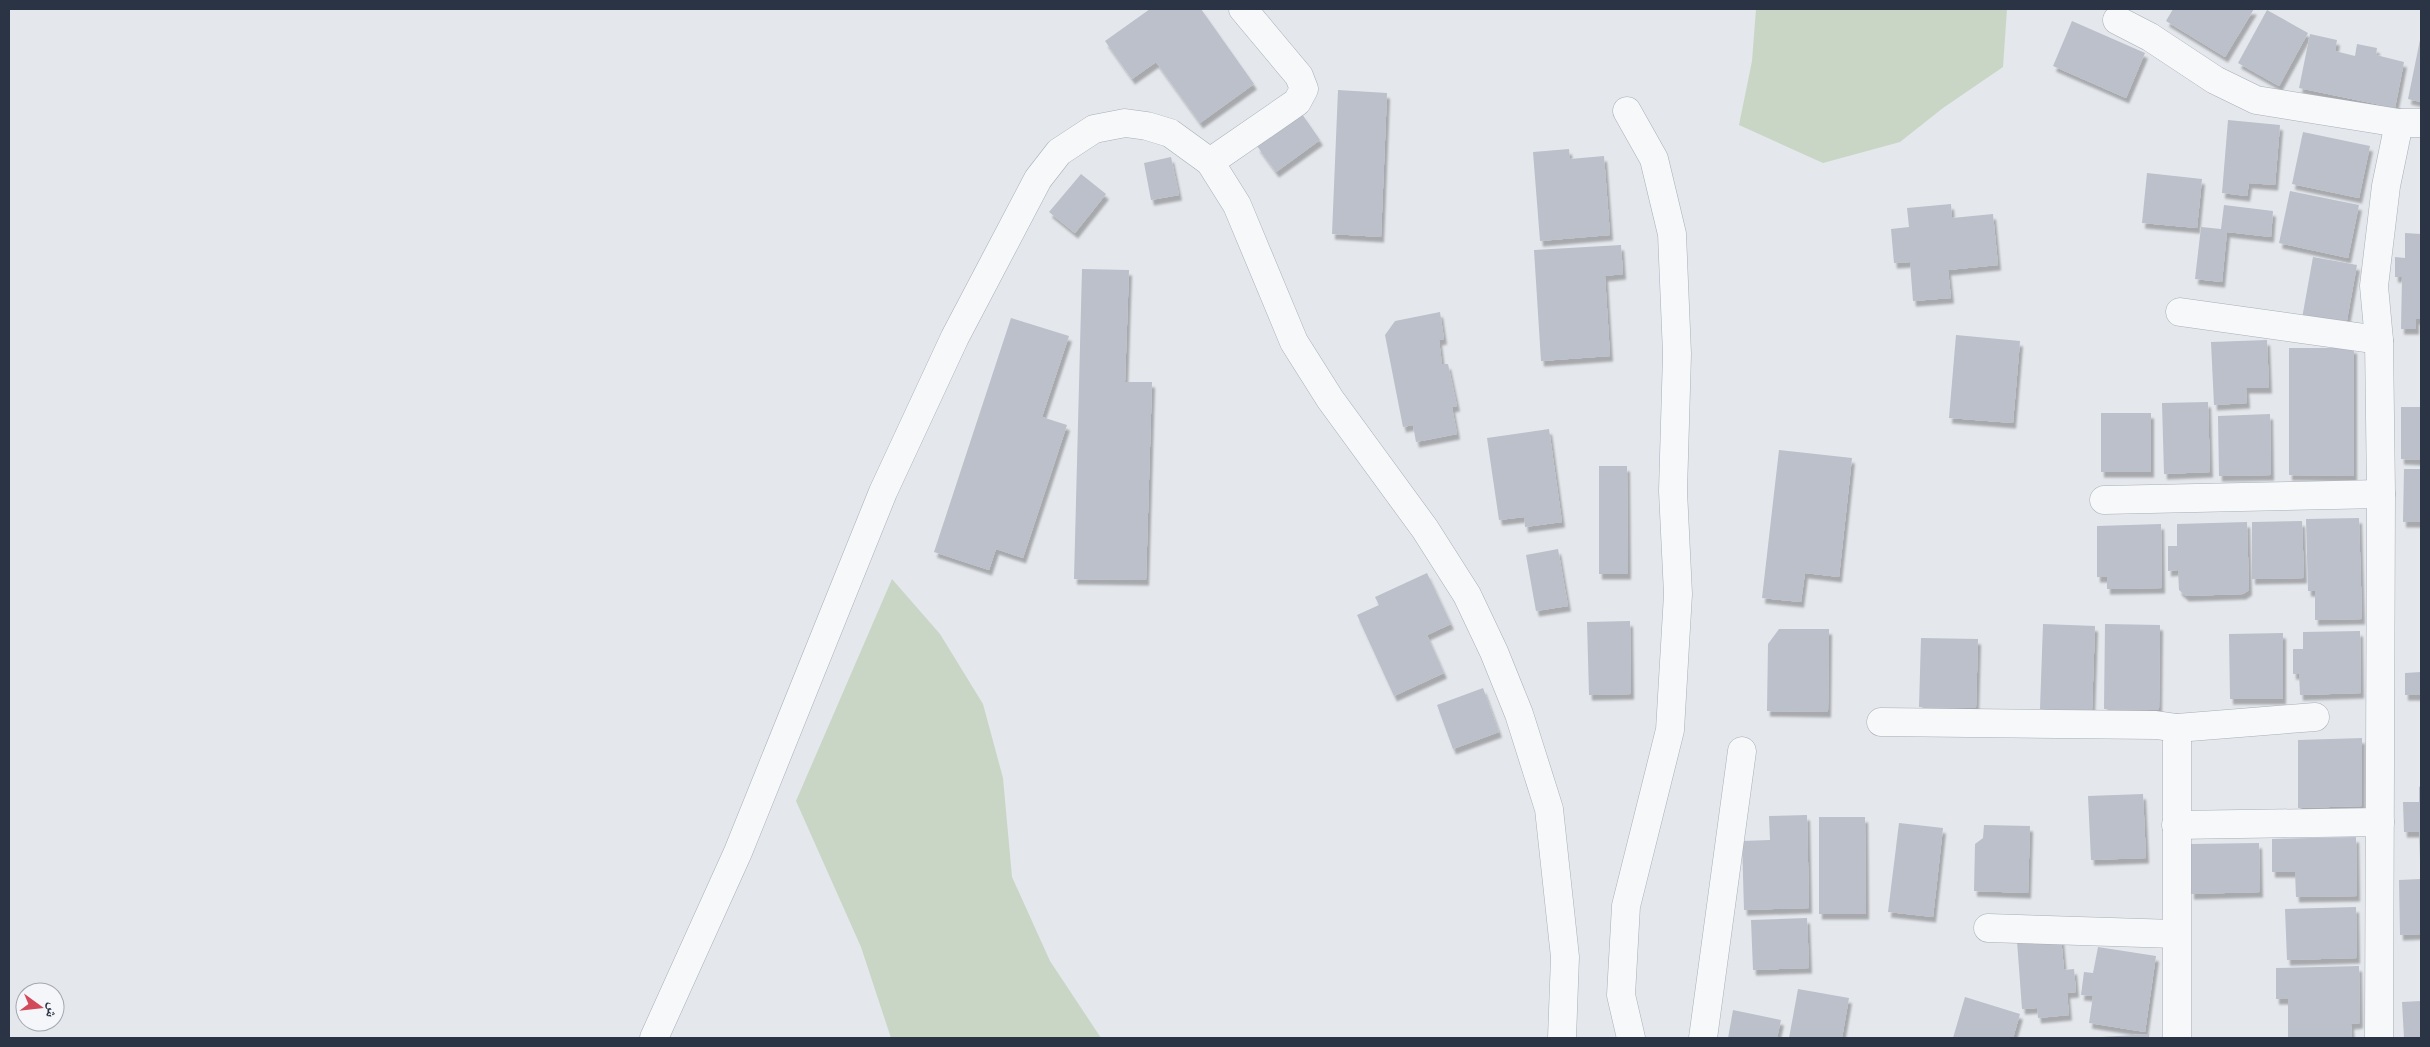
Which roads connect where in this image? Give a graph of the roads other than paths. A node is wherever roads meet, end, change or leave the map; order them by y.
1 (1243, 9) edge
2 (2117, 20) dead end
3 (1627, 111) dead end
4 (2410, 123) edge
5 (1210, 162) junction
6 (2180, 312) dead end
7 (2379, 340) junction
8 (2380, 494) junction
9 (2104, 500) dead end
10 (2315, 718) dead end
11 (1881, 722) dead end
12 (2177, 728) junction
13 (1742, 751) dead end
14 (2380, 822) junction
15 (2176, 825) junction
16 (1988, 928) dead end
17 (2175, 934) junction
18 (654, 1038) edge
19 (1561, 1038) edge
20 (1631, 1038) edge
21 (1703, 1038) edge
22 (2177, 1038) edge
23 (2379, 1038) edge

1 - 5 street
2 - 4 street
3 - 20 street
4 - 7 street
5 - 18 street
5 - 19 street
6 - 7 street
7 - 8 street
8 - 9 street
8 - 14 street
10 - 12 street
11 - 12 street
12 - 15 street
13 - 21 street
14 - 15 street
14 - 23 street
15 - 17 street
16 - 17 street
17 - 22 street

